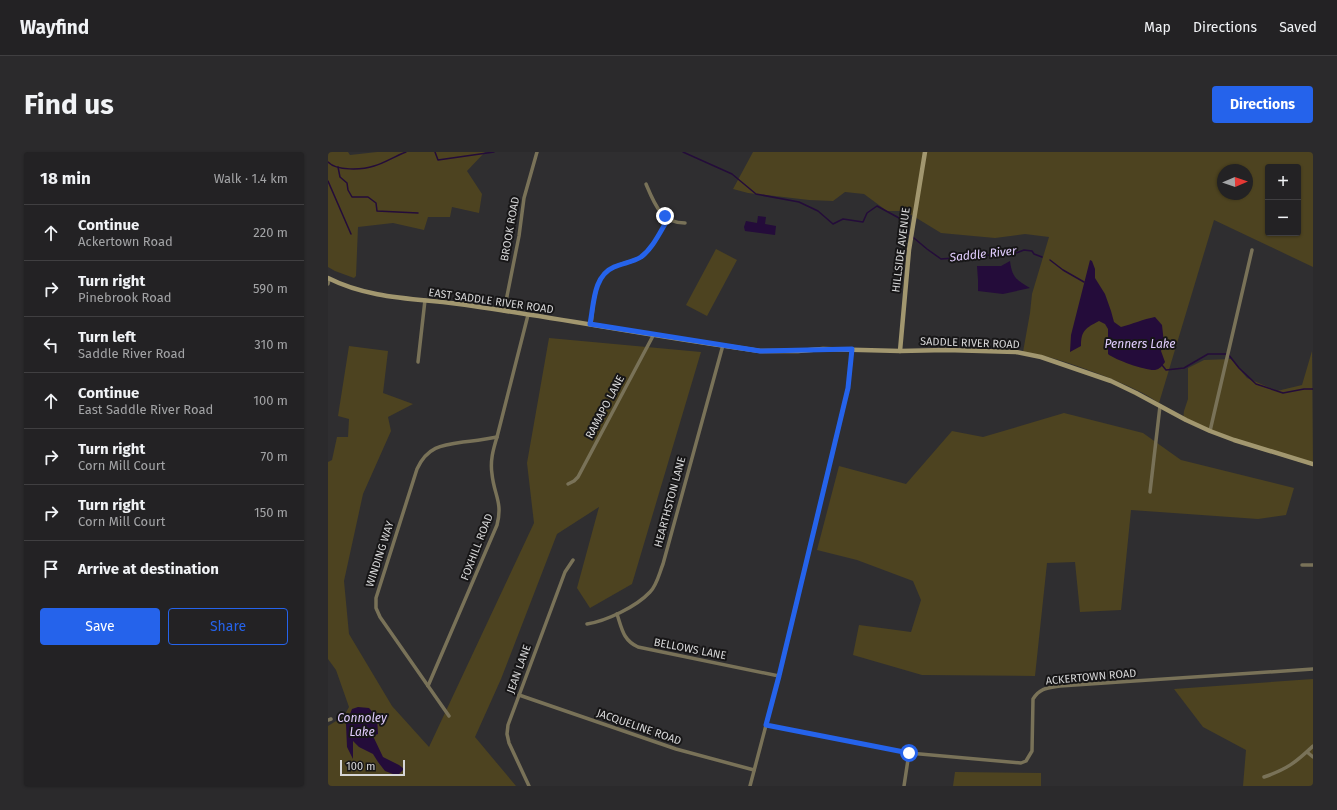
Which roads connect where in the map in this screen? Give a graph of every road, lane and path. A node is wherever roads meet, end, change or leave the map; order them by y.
1 (537, 152) edge
2 (925, 152) edge
3 (646, 184) dead end
4 (668, 219) junction
5 (685, 223) dead end
6 (1252, 250) dead end
7 (328, 280) edge
8 (425, 300) junction
9 (504, 310) junction
10 (528, 315) junction
11 (590, 324) junction
12 (654, 334) junction
13 (723, 346) junction
14 (852, 349) junction
15 (900, 351) junction
16 (418, 362) dead end
17 (1160, 406) junction
18 (1210, 431) junction
19 (497, 437) junction
20 (1313, 464) edge
21 (568, 484) dead end
22 (1150, 492) dead end
23 (573, 560) dead end
24 (1302, 565) dead end
25 (1313, 565) edge
26 (617, 614) junction
27 (586, 624) dead end
28 (1313, 669) edge
29 (779, 676) junction
30 (428, 686) junction
31 (519, 695) junction
32 (449, 716) dead end
33 (766, 725) junction
34 (1313, 746) edge
35 (1307, 752) junction
36 (909, 753) junction
37 (1313, 757) edge
38 (754, 770) junction
39 (1264, 777) dead end
40 (529, 786) edge
41 (750, 786) edge
42 (904, 786) edge

1 - 9 street, BROOK ROAD
2 - 15 main road, HILLSIDE AVENUE
3 - 4 street
4 - 5 street
4 - 11 street
6 - 18 street
7 - 8 main road, EAST SADDLE RIVER ROAD
8 - 9 main road, EAST SADDLE RIVER ROAD
8 - 16 street
9 - 10 main road, EAST SADDLE RIVER ROAD
10 - 11 main road, EAST SADDLE RIVER ROAD
10 - 19 street, FOXHILL ROAD
11 - 12 main road, EAST SADDLE RIVER ROAD
12 - 13 main road, SADDLE RIVER ROAD
12 - 21 street, RAMAPO LANE
13 - 14 main road, SADDLE RIVER ROAD
13 - 26 street, HEARTHSTON LANE
14 - 15 main road, SADDLE RIVER ROAD
14 - 29 street
15 - 17 main road, SADDLE RIVER ROAD
17 - 18 main road, SADDLE RIVER ROAD
17 - 22 street
18 - 20 main road, SADDLE RIVER ROAD
19 - 30 street, FOXHILL ROAD
19 - 30 street, WINDING WAY
23 - 31 street, JEAN LANE
24 - 25 street
26 - 27 street, HEARTHSTON LANE
26 - 29 street, BELLOWS LANE
28 - 36 street, ACKERTOWN ROAD
29 - 33 street
30 - 32 street, WINDING WAY
31 - 38 street, JACQUELINE ROAD
31 - 40 street, JEAN LANE
33 - 36 street, ACKERTOWN ROAD
33 - 38 street
34 - 35 street
35 - 37 street
35 - 39 street
36 - 42 street
38 - 41 street

